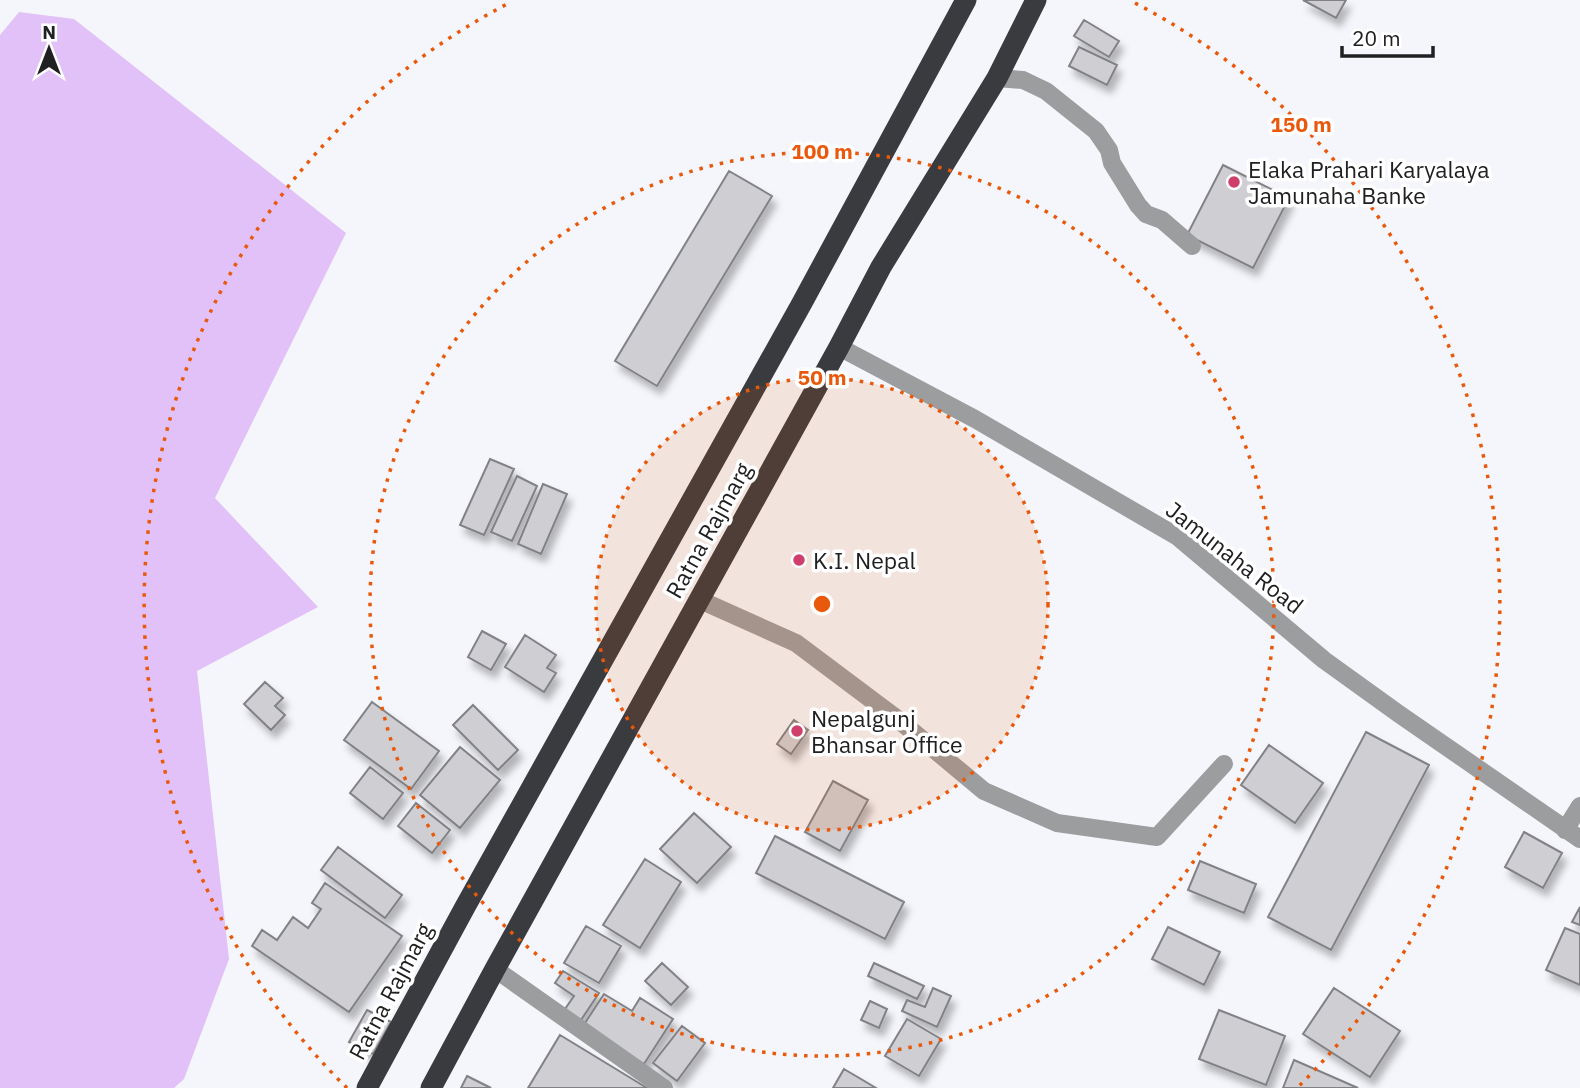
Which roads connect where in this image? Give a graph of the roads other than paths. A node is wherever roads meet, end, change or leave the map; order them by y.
1 (966, 0) edge
2 (1035, 0) edge
3 (998, 78) junction
4 (1192, 246) dead end
5 (839, 347) junction
6 (699, 600) junction
7 (1224, 764) dead end
8 (1580, 806) edge
9 (1573, 835) edge
10 (495, 969) junction
11 (367, 1088) edge
12 (431, 1088) edge
13 (664, 1088) edge

1 - 11 highway, Ratna Rajmarg
2 - 3 highway, Ratna Rajmarg
3 - 4 street
3 - 5 highway, Ratna Rajmarg
5 - 6 highway, Ratna Rajmarg
5 - 9 street, Jamunaha Road
6 - 7 street
6 - 10 highway, Ratna Rajmarg
8 - 9 street
10 - 12 highway, Ratna Rajmarg
10 - 13 street

